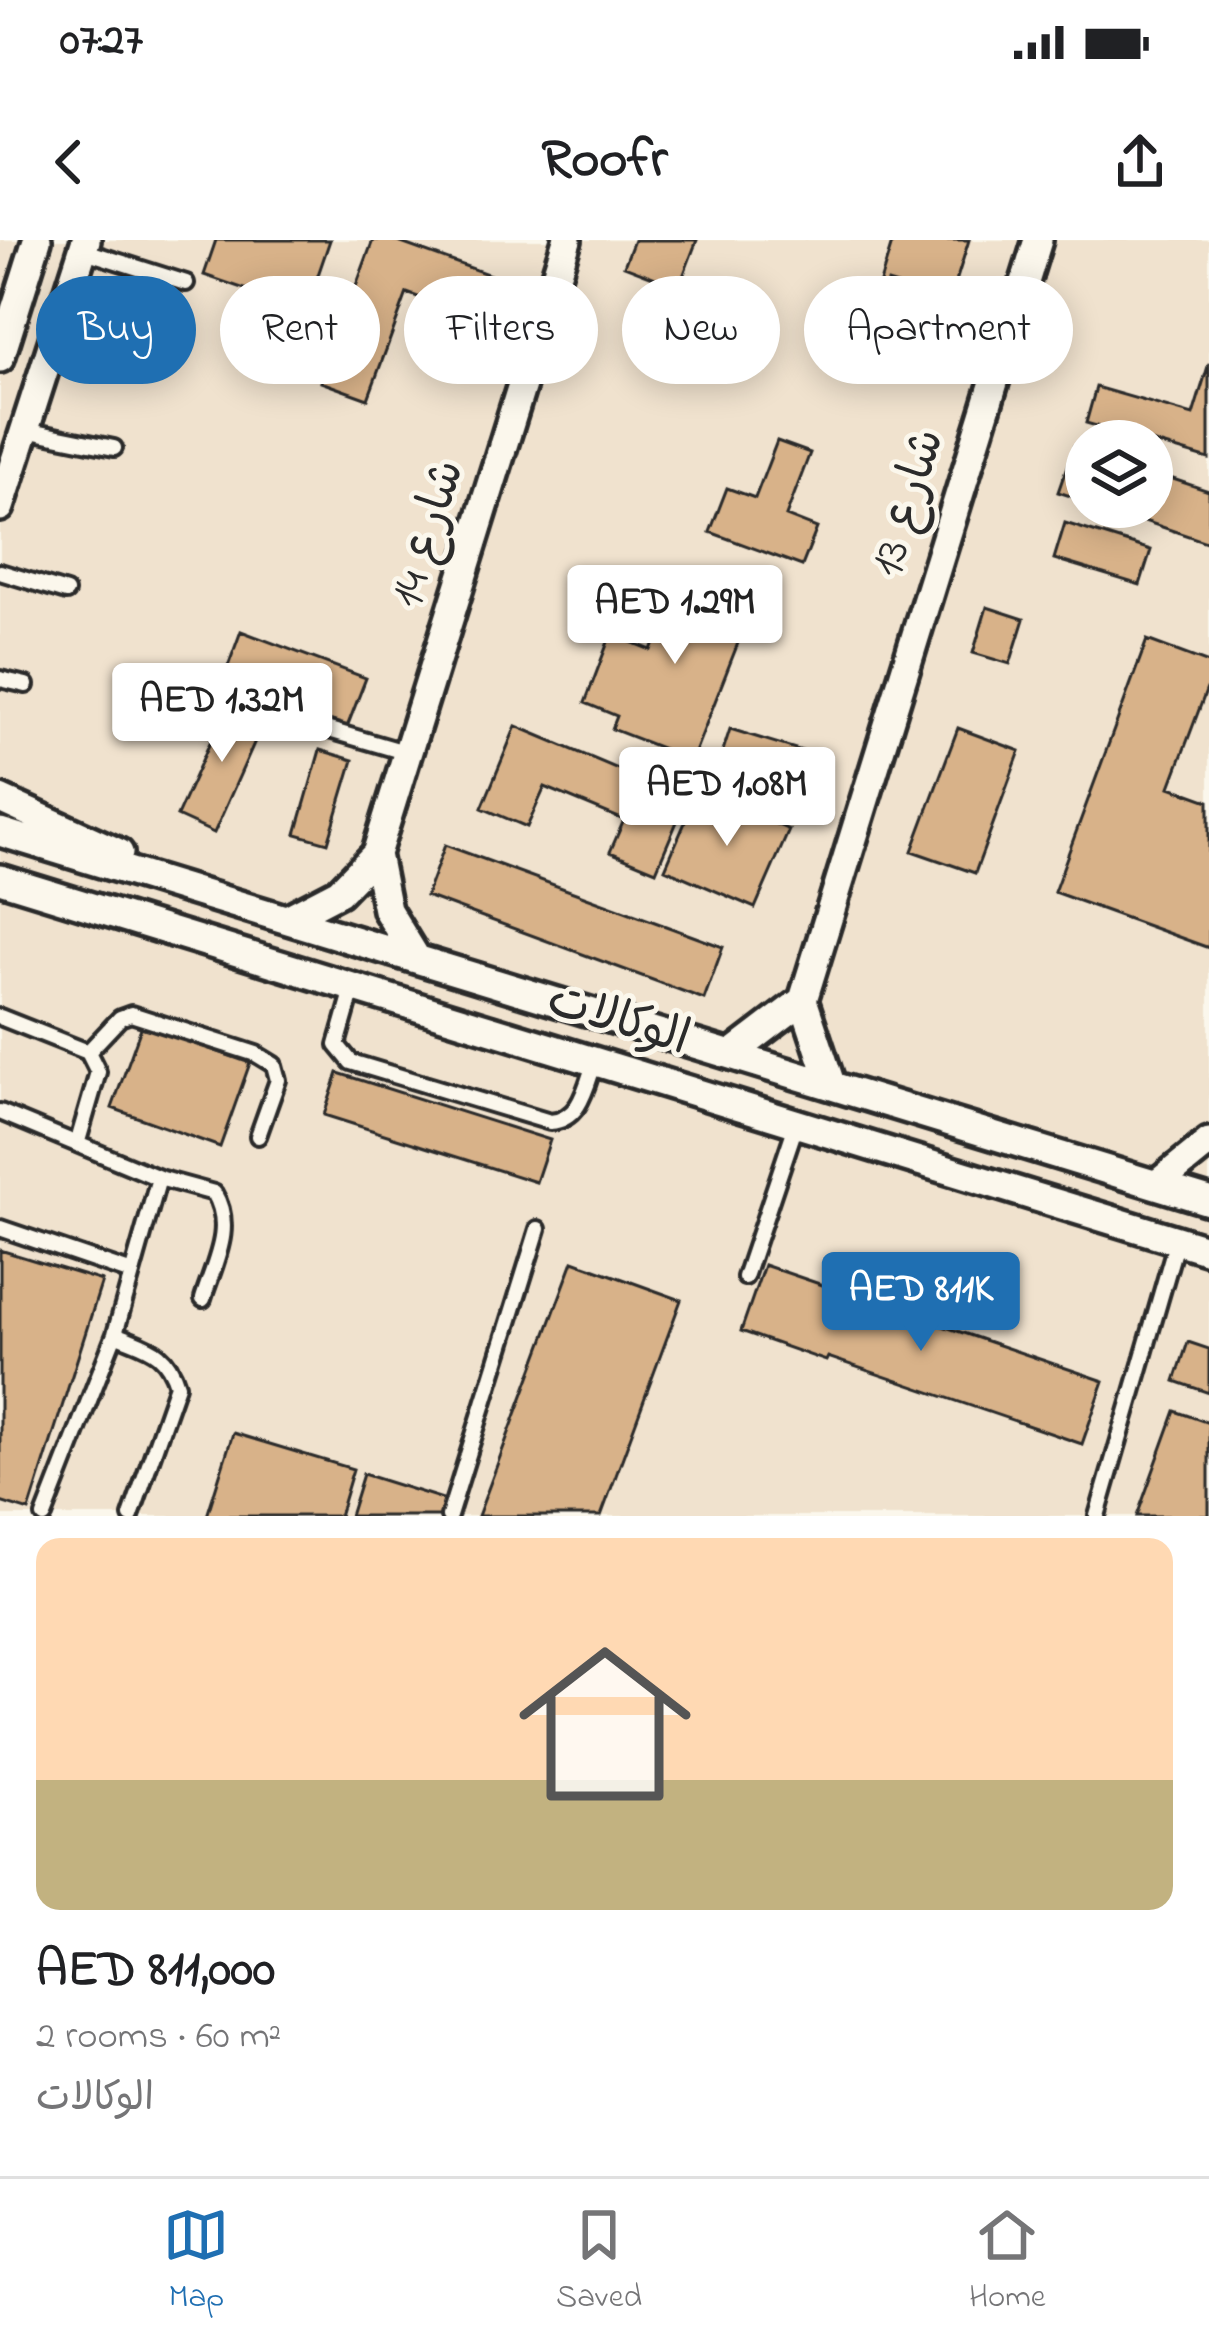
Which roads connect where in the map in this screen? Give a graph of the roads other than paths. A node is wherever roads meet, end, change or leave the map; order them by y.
1 (37, 240) edge
2 (567, 240) edge
3 (1038, 240) edge
4 (84, 245) edge
5 (167, 276) edge
6 (0, 358) edge
7 (25, 430) junction
8 (114, 448) dead end
9 (0, 507) edge
10 (0, 572) edge
11 (66, 592) dead end
12 (0, 679) edge
13 (26, 685) dead end
14 (280, 716) dead end
15 (408, 753) junction
16 (0, 799) edge
17 (0, 832) edge
18 (376, 854) junction
19 (3, 881) edge
20 (175, 885) junction
21 (289, 918) junction
22 (415, 956) junction
23 (353, 988) junction
24 (802, 1000) junction
25 (0, 1017) edge
26 (88, 1052) junction
27 (732, 1054) junction
28 (596, 1061) junction
29 (831, 1084) junction
30 (0, 1112) edge
31 (797, 1121) junction
32 (258, 1136) dead end
33 (78, 1141) junction
34 (1209, 1142) edge
35 (159, 1178) junction
36 (1157, 1184) junction
37 (1209, 1201) edge
38 (0, 1228) edge
39 (538, 1229) dead end
40 (1177, 1240) junction
41 (1209, 1250) edge
42 (132, 1273) junction
43 (745, 1277) dead end
44 (202, 1299) dead end
45 (115, 1334) junction
46 (44, 1516) edge
47 (130, 1516) edge
48 (449, 1516) edge
49 (1097, 1516) edge

1 - 6 street
2 - 15 street, شارع 14
3 - 24 street, شارع 13
4 - 5 lane
4 - 7 street
7 - 8 lane
7 - 9 street
10 - 11 lane
12 - 13 lane
14 - 15 lane
15 - 18 street, شارع 14
16 - 20 street, الوكالات
17 - 20 street, الوكالات
18 - 21 street, شارع 14
18 - 22 street, شارع 14
19 - 23 street, الوكالات
20 - 21 street, الوكالات
21 - 22 street, الوكالات
22 - 27 street, الوكالات
23 - 28 street, الوكالات
23 - 28 lane
24 - 27 street
24 - 29 street
25 - 26 lane
26 - 32 lane
26 - 33 lane
27 - 29 street, الوكالات
28 - 31 street, الوكالات
29 - 36 street, الوكالات
30 - 33 lane
31 - 40 street, الوكالات
31 - 43 lane
33 - 35 lane
34 - 36 street
35 - 42 lane
35 - 44 lane
36 - 37 street, الوكالات
38 - 42 lane
39 - 48 lane
40 - 41 street, الوكالات
40 - 49 lane
42 - 45 lane
45 - 46 lane
45 - 47 lane

